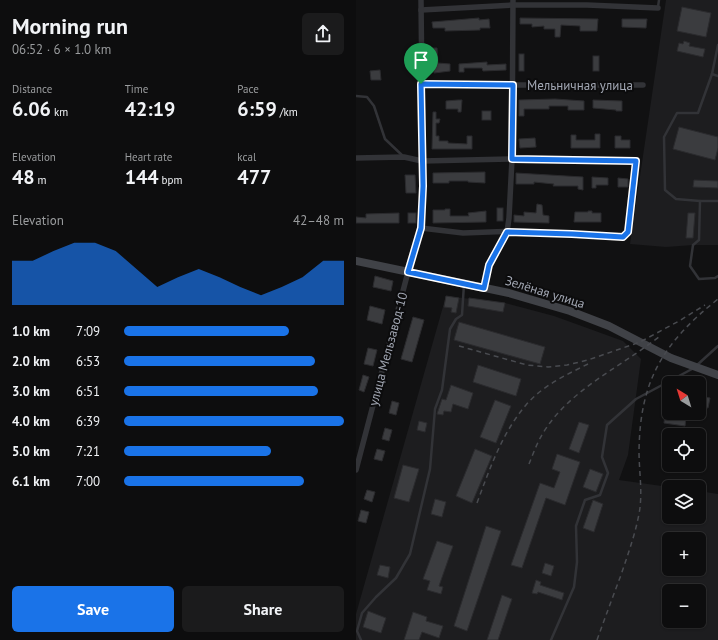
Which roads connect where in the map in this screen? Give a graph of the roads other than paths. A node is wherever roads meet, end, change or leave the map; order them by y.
1 (421, 0) edge
2 (660, 0) edge
3 (513, 3) edge
4 (658, 8) joint
5 (421, 10) junction
6 (718, 44) edge
7 (712, 74) junction
8 (718, 76) edge
9 (421, 84) junction
10 (643, 84) dead end
11 (513, 85) junction
12 (356, 96) edge
13 (404, 157) junction
14 (356, 158) edge
15 (512, 159) junction
16 (422, 161) junction
17 (636, 161) joint
18 (700, 201) junction
19 (718, 201) edge
20 (421, 228) junction
21 (507, 232) junction
22 (623, 237) joint
23 (356, 261) edge
24 (408, 272) junction
25 (718, 276) edge
26 (464, 284) junction
27 (484, 288) junction
28 (718, 346) edge
29 (695, 367) junction
30 (718, 375) edge
31 (356, 470) edge
32 (360, 640) edge
33 (551, 640) edge

1 - 5 street, улица Мельзавод-10
2 - 4 lane
3 - 4 street
3 - 5 street
3 - 11 street
5 - 9 street, улица Мельзавод-10
6 - 7 lane
7 - 8 lane
7 - 18 lane
9 - 11 street, Мельничная улица
9 - 16 street, улица Мельзавод-10
10 - 11 street, Мельничная улица
11 - 15 street
12 - 13 lane
13 - 14 street
13 - 16 street
15 - 16 street
15 - 17 street
15 - 21 street
16 - 20 street, улица Мельзавод-10
17 - 22 lane
18 - 19 lane
18 - 25 lane
20 - 21 street
20 - 24 street, улица Мельзавод-10
21 - 22 street
21 - 27 street
23 - 24 street, Зелёная улица
24 - 26 street, Зелёная улица
24 - 31 street, улица Мельзавод-10
26 - 27 street, Зелёная улица
26 - 32 lane
27 - 29 street, Зелёная улица
28 - 29 lane
29 - 30 street, Зелёная улица
29 - 33 lane

